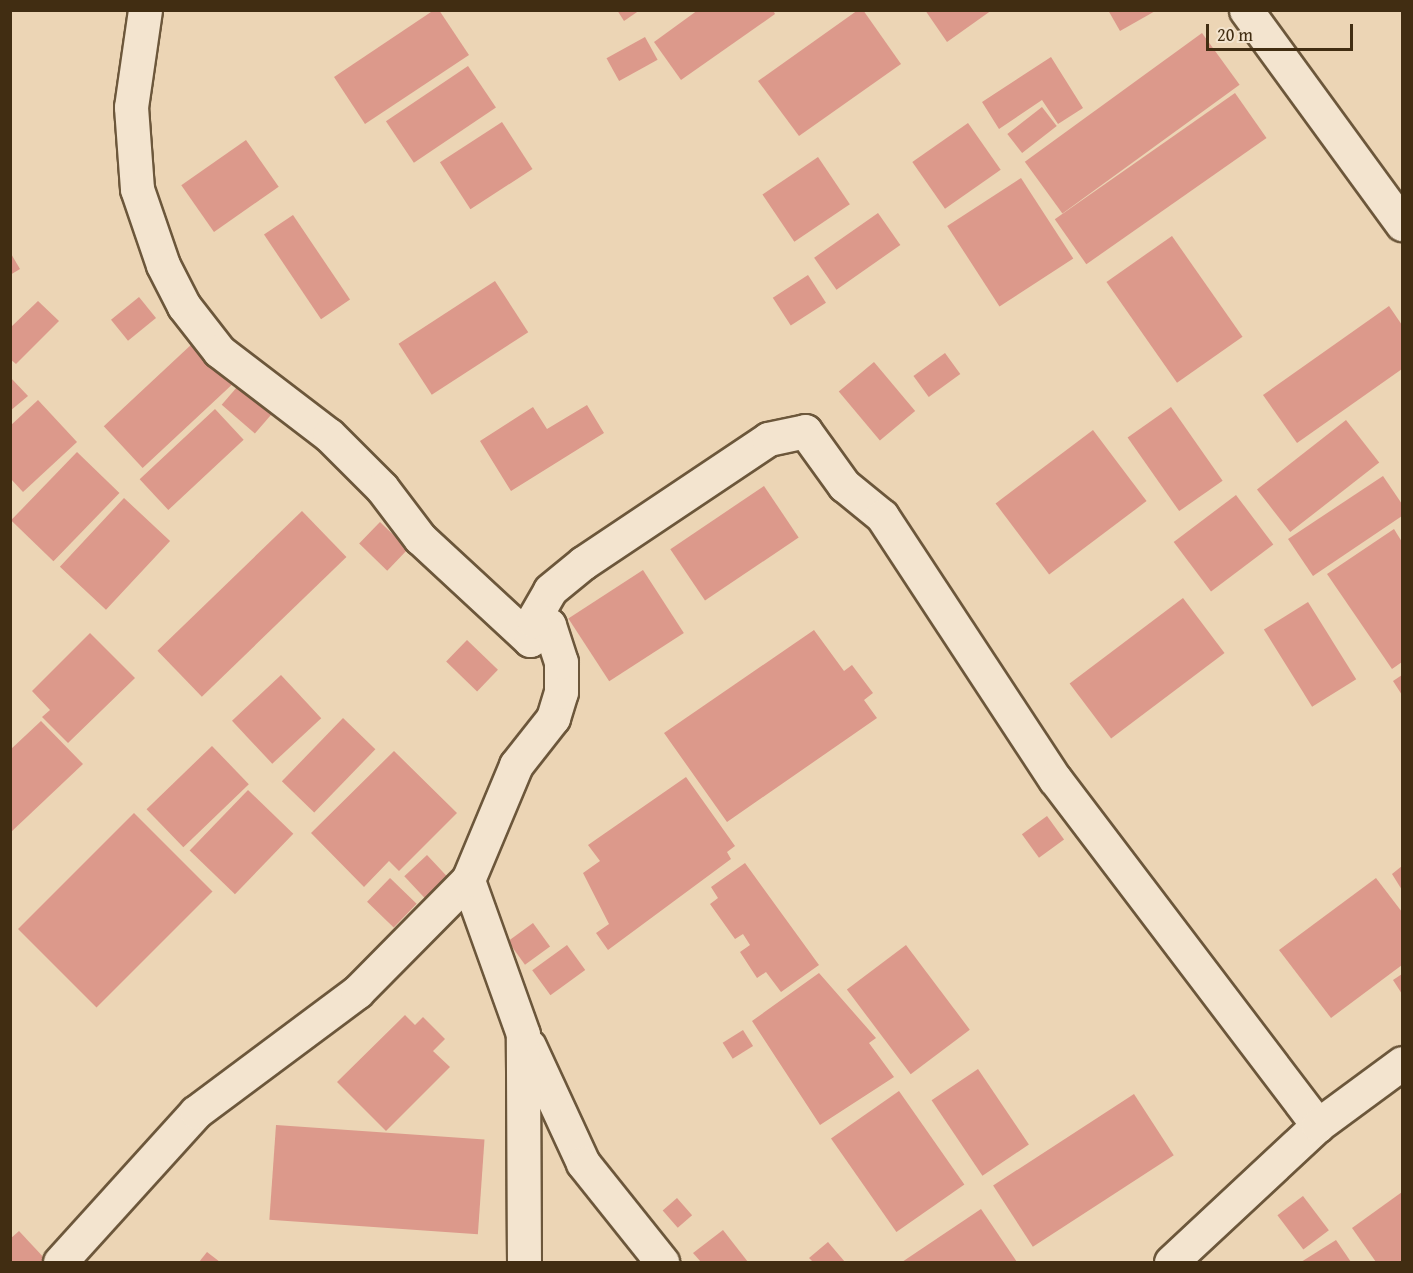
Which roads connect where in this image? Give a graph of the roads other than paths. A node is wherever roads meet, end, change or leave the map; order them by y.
1 (145, 10) edge
2 (1246, 10) edge
3 (1402, 224) edge
4 (533, 620) junction
5 (468, 880) junction
6 (523, 1034) junction
7 (1402, 1063) edge
8 (1318, 1125) junction
9 (60, 1263) edge
10 (524, 1263) edge
11 (662, 1263) edge
12 (1171, 1263) edge

1 - 4 street
2 - 3 street
4 - 5 street
4 - 8 street
5 - 6 street
5 - 9 street
6 - 10 street
6 - 11 street
7 - 8 street
8 - 12 street

